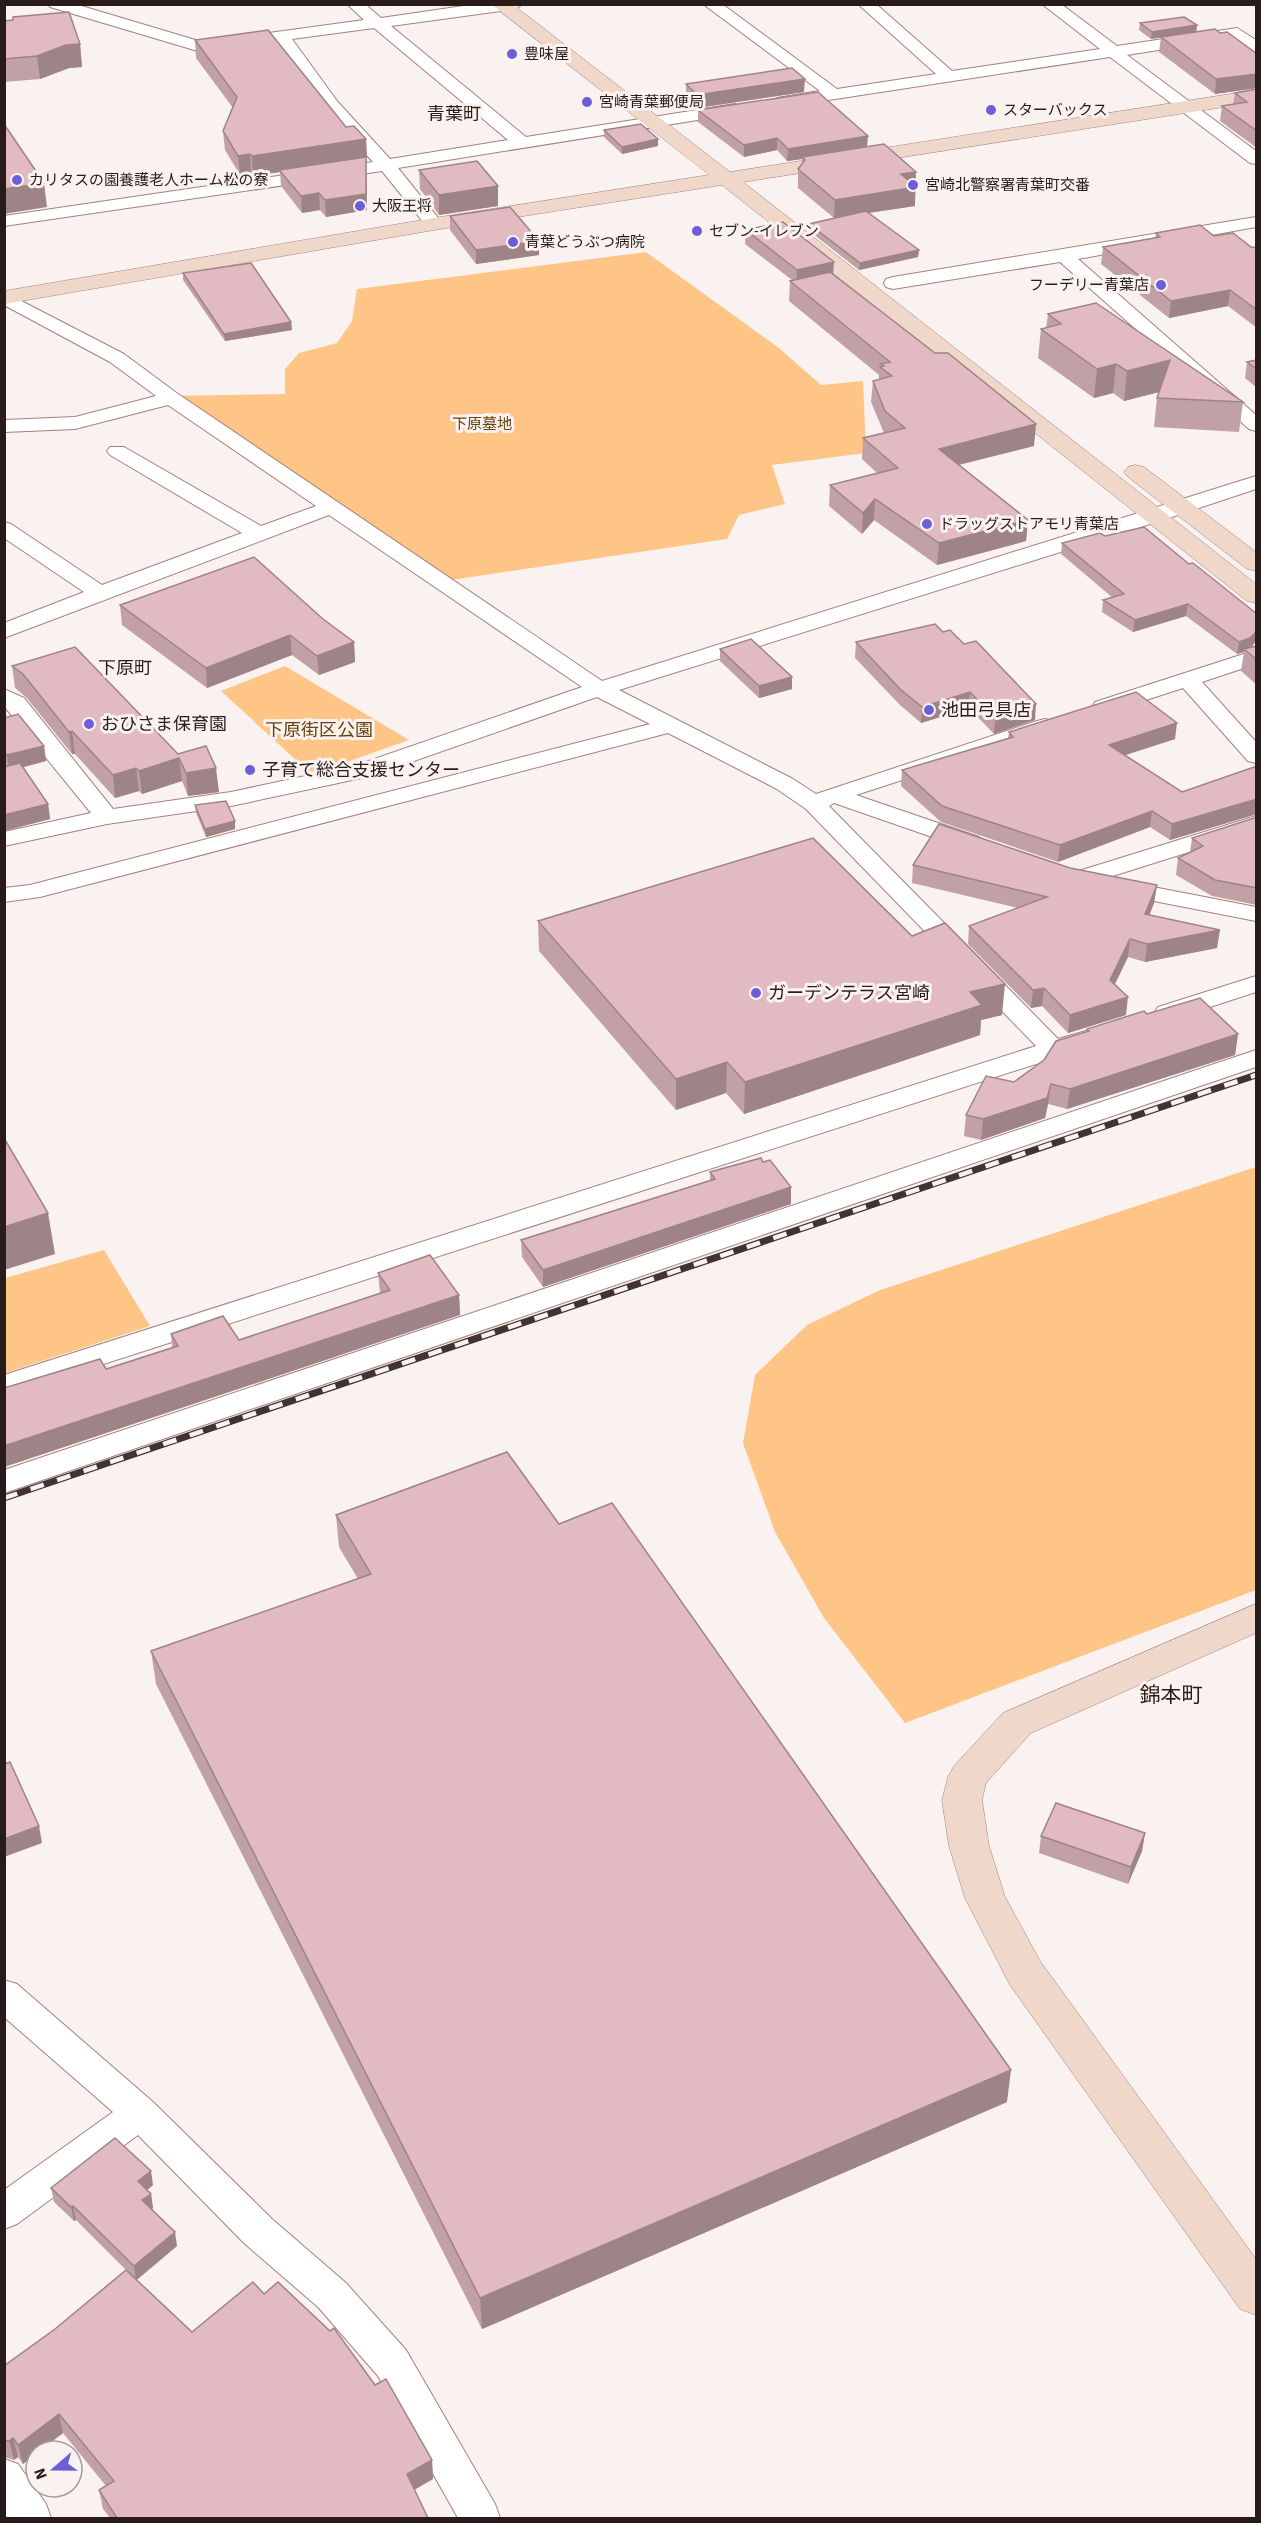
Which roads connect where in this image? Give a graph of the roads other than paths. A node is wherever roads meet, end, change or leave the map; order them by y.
1 (56, 4) edge
2 (99, 4) edge
3 (355, 4) edge
4 (711, 4) edge
5 (866, 4) edge
6 (1050, 4) edge
7 (509, 5) edge
8 (74, 20) junction
9 (379, 23) junction
10 (281, 36) junction
11 (1257, 47) edge
12 (1112, 52) junction
13 (949, 76) junction
14 (834, 94) junction
15 (1257, 96) edge
16 (1189, 107) junction
17 (663, 120) junction
18 (522, 143) junction
19 (1257, 159) edge
20 (386, 165) junction
21 (751, 176) junction
22 (727, 179) junction
23 (4, 221) edge
24 (1257, 222) edge
25 (434, 224) junction
26 (1219, 228) junction
27 (1238, 243) edge
28 (855, 254) edge
29 (1064, 256) junction
30 (874, 268) edge
31 (893, 283) junction
32 (5, 297) edge
33 (919, 304) dead end
34 (962, 338) dead end
35 (1024, 387) dead end
36 (171, 398) junction
37 (1257, 425) edge
38 (4, 426) edge
39 (117, 451) dead end
40 (1117, 458) dead end
41 (1257, 482) edge
42 (332, 507) junction
43 (1182, 507) junction
44 (1156, 516) junction
45 (4, 528) edge
46 (259, 534) junction
47 (1257, 564) edge
48 (100, 593) junction
49 (1257, 596) edge
50 (4, 632) edge
51 (1257, 657) edge
52 (1187, 679) junction
53 (599, 689) junction
54 (4, 696) edge
55 (1087, 712) edge
56 (1065, 719) edge
57 (669, 726) junction
58 (1257, 756) edge
59 (824, 800) junction
60 (107, 817) junction
61 (1257, 823) edge
62 (4, 840) edge
63 (989, 849) edge
64 (4, 895) edge
65 (1257, 914) edge
66 (1257, 984) edge
67 (1144, 1021) edge
68 (1110, 1032) edge
69 (1054, 1050) junction
70 (1257, 1058) edge
71 (4, 1386) edge
72 (4, 1482) edge
73 (1257, 1618) edge
74 (4, 1995) edge
75 (140, 2113) junction
76 (4, 2212) edge
77 (1257, 2295) edge
78 (4, 2478) edge
79 (31, 2518) edge
80 (480, 2518) edge

1 - 8 street
2 - 8 street
3 - 9 street
4 - 14 street
5 - 13 street
6 - 12 street
7 - 9 street
7 - 17 street
8 - 10 street
9 - 10 street
9 - 18 street
10 - 20 street
11 - 12 street
12 - 13 street
12 - 16 street
13 - 14 street
14 - 17 street
15 - 16 street
16 - 19 street
16 - 21 street
17 - 18 street
17 - 21 street
17 - 22 street
18 - 20 street
20 - 23 street
20 - 25 street
21 - 22 street
21 - 28 street
22 - 25 street
22 - 44 street
24 - 26 street
25 - 32 street
26 - 27 street
26 - 29 street
29 - 31 street
29 - 37 street
30 - 31 street
31 - 33 street
32 - 36 street
34 - 35 street
36 - 38 street
36 - 42 street
39 - 46 street
40 - 43 street
41 - 43 street
42 - 46 street
42 - 53 street
43 - 44 street
43 - 47 street
44 - 49 street
44 - 53 street
45 - 48 street
46 - 48 street
48 - 50 street
51 - 52 street
52 - 55 street
52 - 58 street
53 - 57 street
53 - 60 street
54 - 60 street
56 - 59 street
57 - 59 street
57 - 64 street
59 - 63 street
59 - 69 street
60 - 62 street
61 - 65 street
66 - 67 street
68 - 69 street
69 - 71 street
70 - 72 street
73 - 77 street
74 - 75 street
75 - 76 street
75 - 80 street
78 - 79 street

